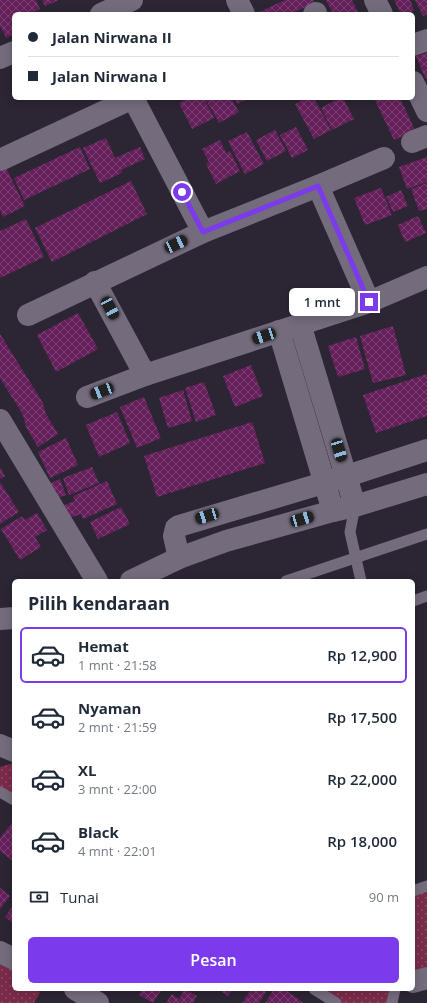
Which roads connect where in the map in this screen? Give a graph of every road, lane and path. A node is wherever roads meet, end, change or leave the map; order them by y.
1 (132, 0) edge
2 (237, 0) edge
3 (375, 0) edge
4 (105, 12) edge
5 (243, 12) edge
6 (381, 12) edge
7 (427, 40) edge
8 (415, 44) edge
9 (12, 53) edge
10 (0, 58) edge
11 (415, 86) edge
12 (129, 100) edge
13 (134, 100) edge
14 (427, 111) edge
15 (384, 158) dead end
16 (0, 160) edge
17 (318, 186) junction
18 (203, 232) junction
19 (427, 277) edge
20 (95, 282) junction
21 (369, 302) junction
22 (28, 315) dead end
23 (300, 324) junction
24 (279, 331) junction
25 (145, 374) junction
26 (87, 397) dead end
27 (0, 420) edge
28 (427, 450) edge
29 (347, 476) junction
30 (323, 482) junction
31 (427, 484) edge
32 (355, 506) junction
33 (332, 511) junction
34 (350, 532) junction
35 (427, 534) edge
36 (179, 558) junction
37 (354, 558) junction
38 (96, 579) edge
39 (135, 579) edge
40 (292, 579) edge
41 (359, 579) edge
42 (427, 596) edge
43 (415, 600) edge
44 (12, 618) edge
45 (0, 619) edge
46 (0, 745) edge
47 (12, 750) edge
48 (0, 792) edge
49 (12, 799) edge
50 (427, 886) edge
51 (415, 890) edge
52 (0, 952) edge
53 (12, 958) edge
54 (427, 978) edge
55 (415, 981) edge
56 (73, 991) edge
57 (77, 991) edge
58 (317, 991) edge
59 (395, 991) edge
60 (64, 1003) edge
61 (98, 1003) edge
62 (336, 1003) edge
63 (392, 1003) edge

1 - 4 street
2 - 5 street
3 - 6 street
7 - 8 street
9 - 10 street
11 - 14 street
12 - 16 street
13 - 18 street
15 - 17 street
17 - 18 street
17 - 21 street
18 - 20 street
19 - 21 street
20 - 22 street
20 - 25 street
21 - 23 street
23 - 24 street
23 - 29 street
24 - 25 street
24 - 30 street
25 - 26 street
27 - 38 street
28 - 29 street
29 - 30 street
29 - 32 street
30 - 33 street
30 - 36 street
31 - 32 street
32 - 33 street
32 - 34 lane
33 - 34 lane
33 - 36 street
34 - 37 lane
35 - 37 lane
36 - 39 street
37 - 40 lane
37 - 41 lane
42 - 43 lane
44 - 45 street
46 - 47 street
48 - 49 lane
50 - 51 lane
52 - 53 street
54 - 55 street
56 - 60 street
57 - 61 street
58 - 62 lane
59 - 63 lane

